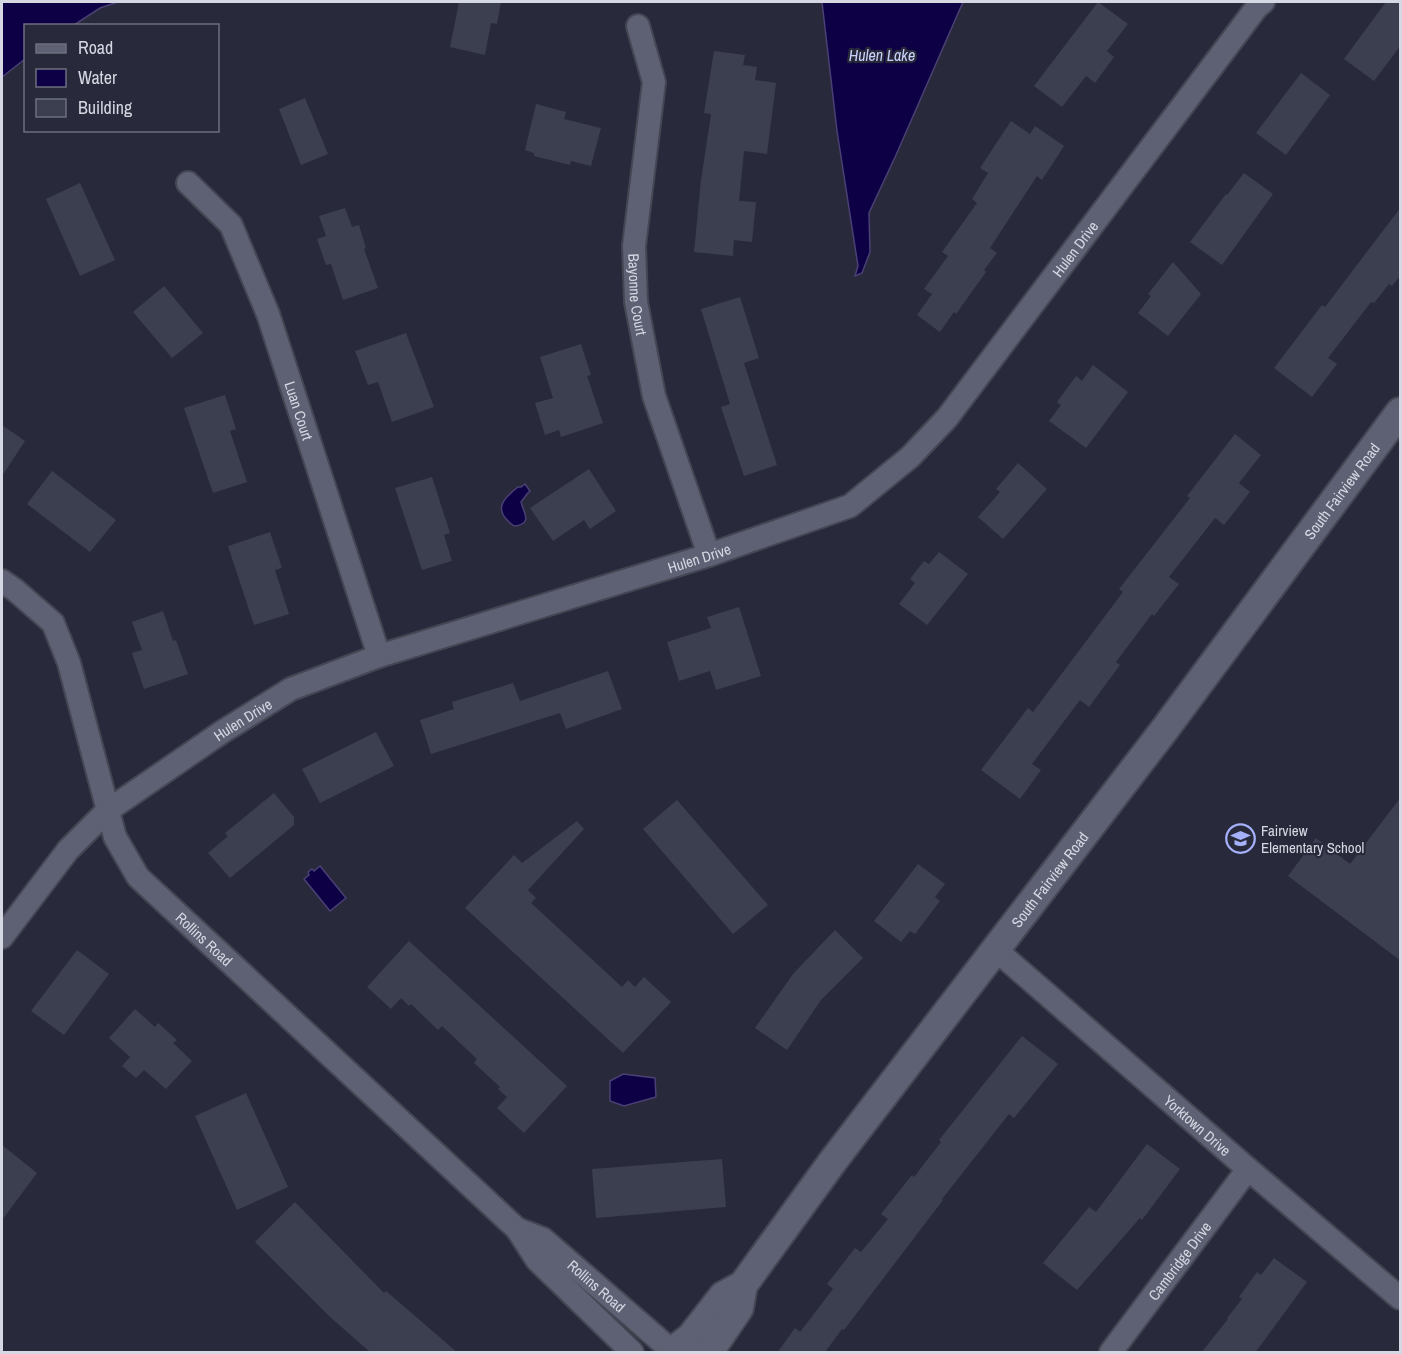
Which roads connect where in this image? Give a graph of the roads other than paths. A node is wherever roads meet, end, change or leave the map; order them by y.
1 (1263, 2) edge
2 (638, 26) dead end
3 (188, 183) dead end
4 (1401, 412) edge
5 (710, 555) junction
6 (2, 581) edge
7 (379, 656) junction
8 (107, 811) junction
9 (2, 937) edge
10 (996, 950) junction
11 (1248, 1169) junction
12 (518, 1229) junction
13 (742, 1285) junction
14 (1401, 1298) edge
15 (676, 1351) edge
16 (632, 1353) edge
17 (709, 1353) edge
18 (1111, 1353) edge

1 - 5 street, Hulen Drive
2 - 5 street, Bayonne Court
3 - 7 street, Luan Court
4 - 10 street, South Fairview Road
5 - 7 street, Hulen Drive
6 - 8 street, Rollins Road
7 - 8 street, Hulen Drive
8 - 9 street, Hulen Drive
8 - 12 street, Rollins Road
10 - 11 street, Yorktown Drive
10 - 13 street, South Fairview Road
11 - 14 street, Yorktown Drive
11 - 18 street, Cambridge Drive
12 - 15 street, Rollins Road
12 - 16 street, Rollins Road
13 - 15 street
13 - 17 street, South Fairview Road

